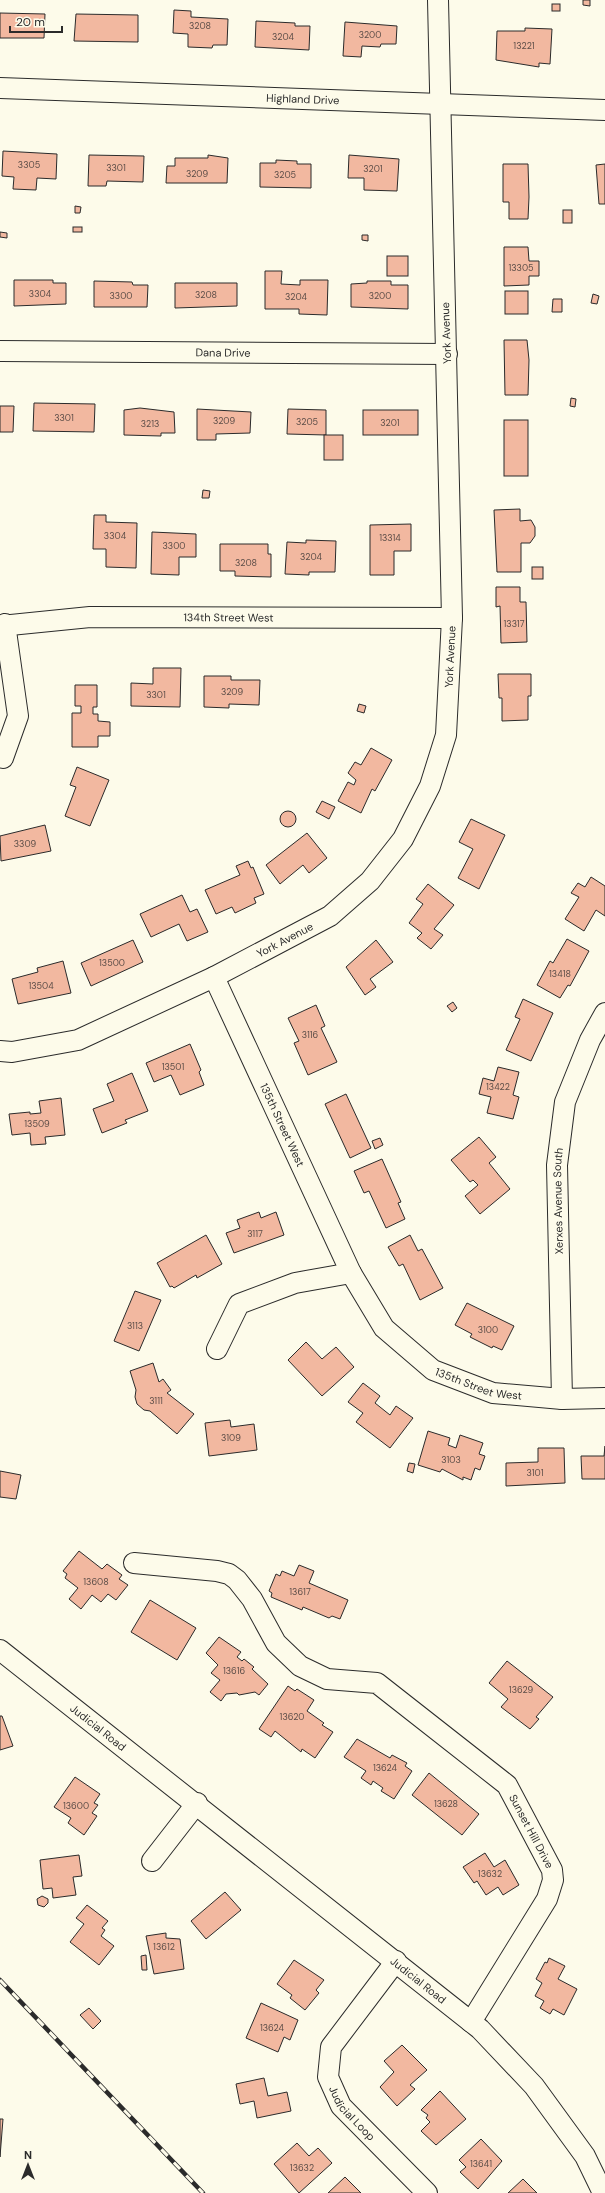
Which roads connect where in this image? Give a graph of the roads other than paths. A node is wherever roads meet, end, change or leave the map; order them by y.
1 (438, 0) edge
2 (0, 88) edge
3 (440, 104) junction
4 (605, 110) edge
5 (0, 351) edge
6 (447, 354) junction
7 (452, 618) junction
8 (2, 625) edge
9 (3, 758) dead end
10 (214, 977) junction
11 (605, 1013) edge
12 (0, 1051) edge
13 (351, 1274) junction
14 (217, 1349) dead end
15 (562, 1398) junction
16 (605, 1398) edge
17 (134, 1563) dead end
18 (0, 1650) edge
19 (197, 1803) junction
20 (152, 1861) dead end
21 (396, 1961) junction
22 (471, 2022) junction
23 (427, 2193) edge
24 (602, 2193) edge

1 - 3 street, York Avenue
2 - 3 street, Highland Drive
3 - 4 street, Highland Drive
3 - 6 street, York Avenue
5 - 6 street, Dana Drive
6 - 7 street, York Avenue
7 - 8 street, 134th Street West
7 - 10 street, York Avenue
8 - 9 street, 134th Street West
10 - 12 street, York Avenue
10 - 13 street, 135th Street West
11 - 15 street, Xerxes Avenue South
13 - 14 street
13 - 15 street, 135th Street West
15 - 16 street, 135th Street West
17 - 22 street, Sunset Hill Drive
18 - 19 street, Judicial Road
19 - 20 street
19 - 21 street, Judicial Road
21 - 22 street, Judicial Road
21 - 23 street, Judicial Loop
22 - 24 street, Judicial Road

